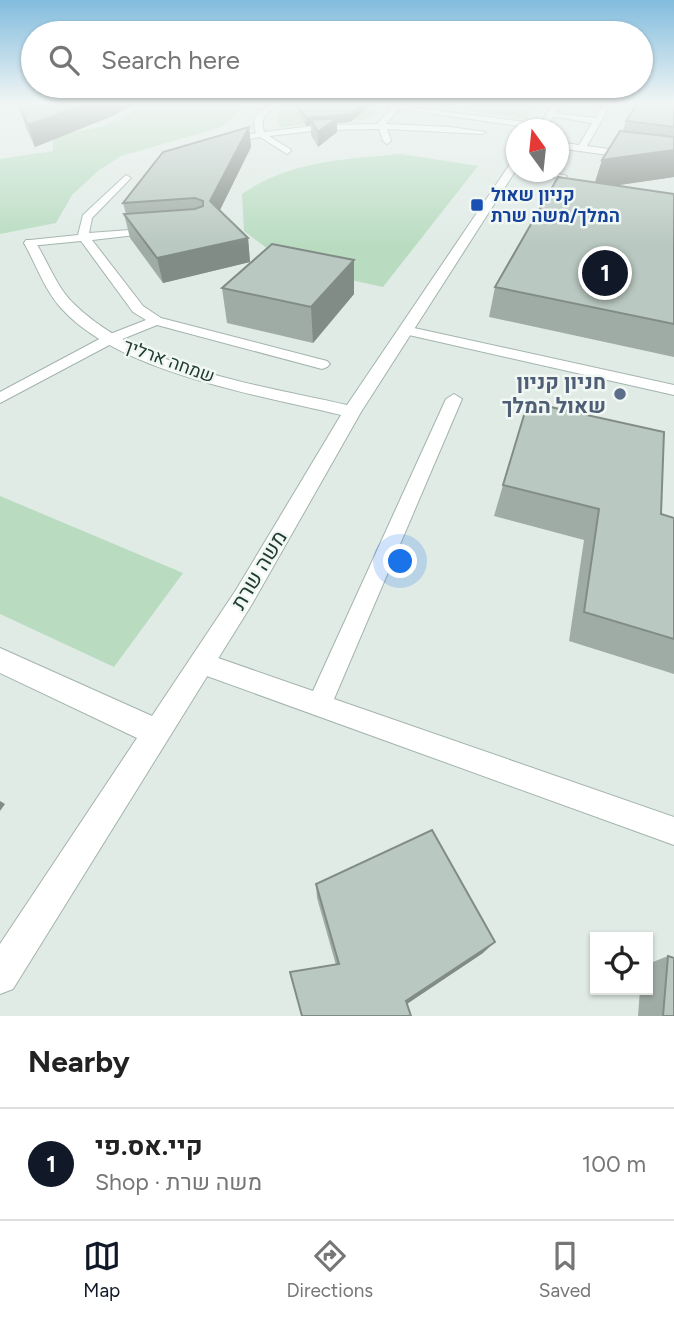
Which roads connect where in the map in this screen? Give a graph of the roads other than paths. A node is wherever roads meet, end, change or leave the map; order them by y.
1 (606, 151) edge
2 (674, 161) edge
3 (126, 178) dead end
4 (509, 182) edge
5 (160, 230) edge
6 (83, 236) junction
7 (30, 243) joint
8 (156, 321) junction
9 (405, 330) junction
10 (110, 339) junction
11 (322, 364) dead end
12 (674, 390) edge
13 (0, 398) edge
14 (454, 399) dead end
15 (352, 412) junction
16 (0, 660) edge
17 (201, 663) junction
18 (319, 705) junction
19 (157, 733) junction
20 (674, 831) edge
21 (0, 976) edge

1 - 2 lane
3 - 6 lane
4 - 9 street, משה שרת
5 - 6 lane
6 - 7 lane
6 - 8 lane
7 - 10 street, שמחה ארליך
8 - 10 lane
8 - 11 lane
9 - 12 lane
9 - 15 street, משה שרת
10 - 13 lane
10 - 15 street, שמחה ארליך
14 - 18 lane
15 - 17 street, משה שרת
16 - 19 street
17 - 18 lane
17 - 19 street, משה שרת
18 - 20 lane
19 - 21 street, משה שרת

